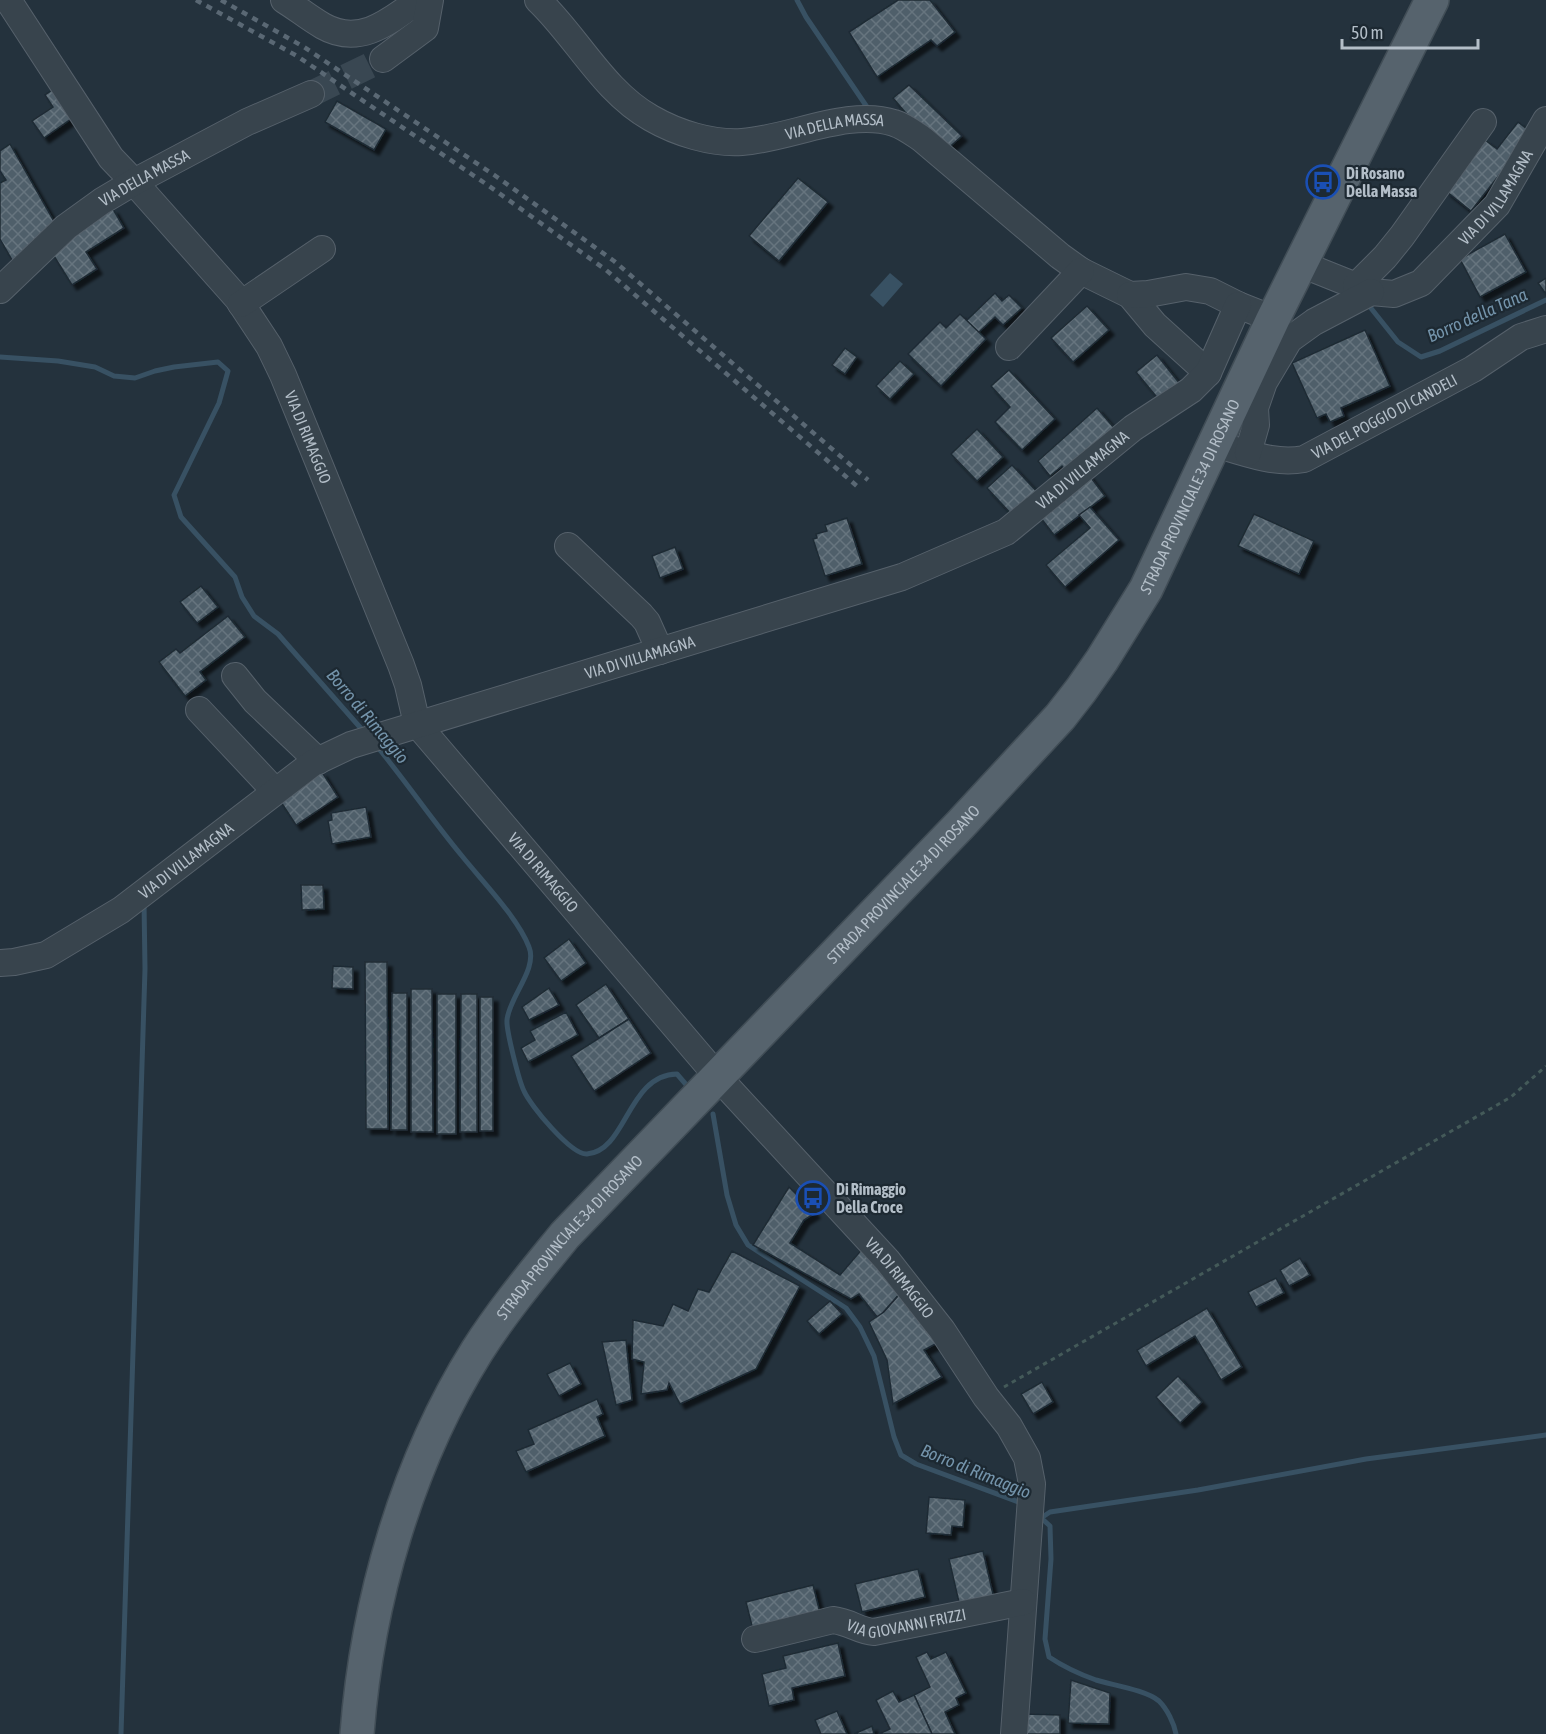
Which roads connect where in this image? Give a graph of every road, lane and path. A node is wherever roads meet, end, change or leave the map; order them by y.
1 (8, 0) edge
2 (284, 0) edge
3 (419, 0) edge
4 (430, 0) edge
5 (538, 0) edge
6 (1432, 0) edge
7 (383, 59) tunnel mouth
8 (311, 94) tunnel mouth
9 (1546, 120) edge
10 (1483, 122) dead end
11 (134, 182) junction
12 (322, 249) dead end
13 (1301, 264) junction
14 (1081, 271) junction
15 (1363, 289) junction
16 (0, 290) edge
17 (1130, 295) junction
18 (241, 304) junction
19 (1238, 305) junction
20 (1273, 320) junction
21 (1546, 329) edge
22 (1009, 347) dead end
23 (1208, 373) junction
24 (1213, 444) junction
25 (1248, 453) junction
26 (568, 546) dead end
27 (660, 651) junction
28 (235, 676) dead end
29 (199, 710) dead end
30 (417, 724) junction
31 (318, 761) junction
32 (275, 791) junction
33 (0, 963) edge
34 (1546, 1066) edge
35 (715, 1081) junction
36 (986, 1396) junction
37 (1023, 1602) junction
38 (755, 1639) dead end
39 (357, 1734) edge
40 (1014, 1734) edge

1 - 11 street, VIA DI RIMAGGIO
2 - 3 street
4 - 7 street
5 - 14 street, VIA DELLA MASSA
6 - 13 main road, STRADA PROVINCIALE 34 DI ROSANO
8 - 11 street, VIA DELLA MASSA
9 - 15 street, VIA DI VILLAMAGNA
10 - 15 street
11 - 16 street, VIA DELLA MASSA
11 - 18 street, VIA DI RIMAGGIO
12 - 18 street
13 - 15 street, VIA DI VILLAMAGNA
13 - 20 main road, STRADA PROVINCIALE 34 DI ROSANO
14 - 17 street, VIA DELLA MASSA
14 - 22 street
15 - 25 street, VIA DI VILLAMAGNA
17 - 19 street
17 - 23 street, VIA DELLA MASSA
18 - 30 street, VIA DI RIMAGGIO
19 - 20 street
19 - 23 street, VIA DI VILLAMAGNA
20 - 24 main road, STRADA PROVINCIALE 34 DI ROSANO
21 - 25 street, VIA DEL POGGIO DI CANDELI
23 - 27 street, VIA DI VILLAMAGNA
24 - 25 street, VIA DEL POGGIO DI CANDELI
24 - 35 main road, STRADA PROVINCIALE 34 DI ROSANO
26 - 27 street
27 - 30 street, VIA DI VILLAMAGNA
28 - 31 street
29 - 32 street
30 - 31 street, VIA DI VILLAMAGNA
30 - 35 street, VIA DI RIMAGGIO
31 - 32 street, VIA DI VILLAMAGNA
32 - 33 street, VIA DI VILLAMAGNA
34 - 36 path
35 - 36 street, VIA DI RIMAGGIO
35 - 39 main road, STRADA PROVINCIALE 34 DI ROSANO
36 - 37 street, VIA DI RIMAGGIO
37 - 38 street, VIA GIOVANNI FRIZZI
37 - 40 street, VIA DI RIMAGGIO

